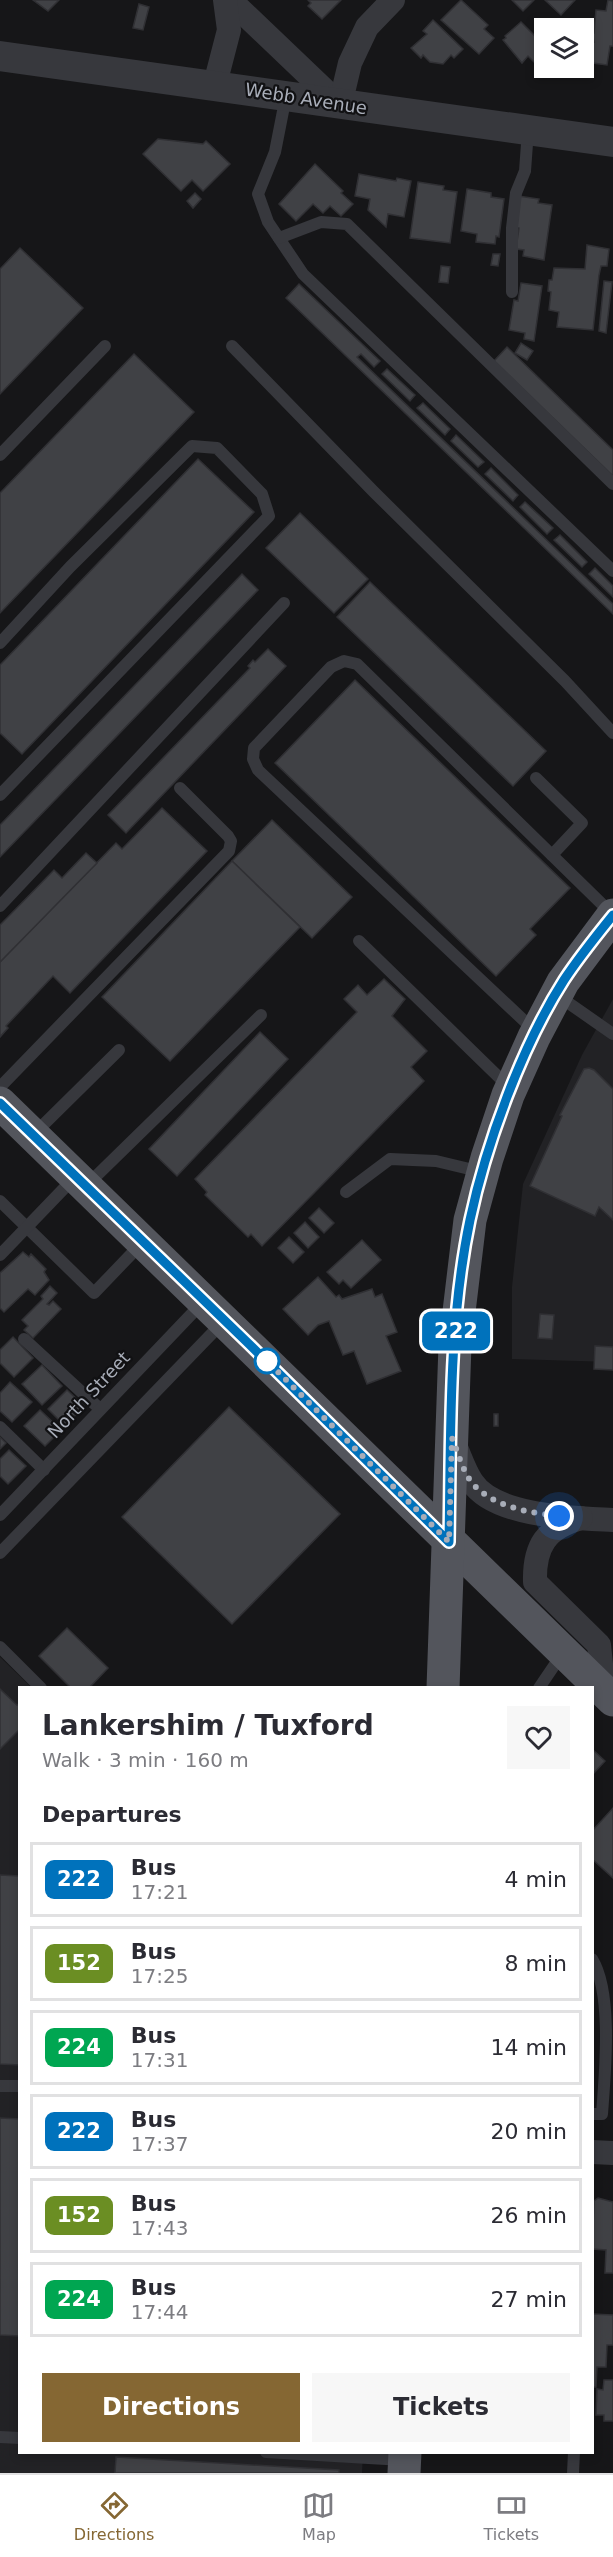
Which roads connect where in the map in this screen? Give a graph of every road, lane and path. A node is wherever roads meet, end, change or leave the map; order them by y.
1 (225, 0) edge
2 (230, 0) edge
3 (393, 0) edge
4 (0, 56) edge
5 (215, 84) junction
6 (286, 96) junction
7 (340, 105) junction
8 (528, 130) junction
9 (613, 142) edge
10 (279, 238) junction
11 (512, 292) dead end
12 (105, 346) dead end
13 (232, 346) dead end
14 (0, 455) edge
15 (613, 484) edge
16 (613, 571) edge
17 (284, 603) dead end
18 (0, 643) edge
19 (613, 733) edge
20 (536, 778) dead end
21 (180, 788) dead end
22 (0, 795) edge
23 (552, 855) junction
24 (0, 906) edge
25 (613, 915) edge
26 (359, 941) dead end
27 (560, 988) junction
28 (261, 1015) dead end
29 (536, 1032) junction
30 (613, 1034) edge
31 (119, 1050) dead end
32 (511, 1089) junction
33 (2, 1104) edge
34 (33, 1135) junction
35 (483, 1172) junction
36 (81, 1181) junction
37 (346, 1192) dead end
38 (0, 1201) edge
39 (26, 1228) junction
40 (143, 1241) junction
41 (0, 1255) edge
42 (215, 1310) junction
43 (24, 1339) dead end
44 (100, 1409) junction
45 (0, 1427) edge
46 (452, 1438) junction
47 (44, 1470) junction
48 (0, 1515) edge
49 (581, 1518) junction
50 (613, 1520) edge
51 (449, 1542) junction
52 (0, 1553) edge
53 (0, 1647) edge
54 (563, 1652) junction
55 (39, 1686) edge
56 (443, 1686) edge
57 (540, 1686) edge
58 (608, 1696) edge
59 (594, 1963) edge
60 (610, 2044) edge
61 (0, 2086) edge
62 (18, 2086) edge
63 (594, 2114) edge
64 (594, 2152) edge
65 (613, 2153) edge
66 (0, 2437) edge
67 (18, 2438) edge
68 (294, 2454) edge
69 (574, 2454) edge
70 (405, 2462) edge
71 (573, 2473) edge

1 - 5 street
2 - 7 street
3 - 7 street
4 - 5 street, Webb Avenue
5 - 6 street, Webb Avenue
6 - 7 street, Webb Avenue
6 - 10 lane
7 - 8 street, Webb Avenue
8 - 9 street, Webb Avenue
8 - 11 lane
10 - 15 lane
10 - 16 lane
12 - 14 lane
13 - 19 lane
17 - 24 lane
18 - 22 lane
20 - 23 lane
21 - 33 lane
23 - 25 lane
23 - 29 lane
25 - 27 main road
26 - 32 lane
27 - 29 main road
27 - 30 lane
28 - 36 lane
29 - 32 main road
31 - 34 lane
32 - 35 main road
33 - 34 main road
34 - 36 main road
35 - 37 lane
35 - 46 main road
36 - 39 lane
36 - 40 main road
38 - 39 lane
39 - 40 lane
39 - 41 lane
40 - 42 main road
42 - 44 lane, North Street
42 - 51 main road
42 - 52 lane
43 - 44 lane
44 - 47 lane, North Street
45 - 47 lane
46 - 49 street
46 - 51 main road
47 - 48 lane, North Street
49 - 50 street
49 - 58 street
51 - 54 main road
51 - 56 main road
53 - 55 lane
54 - 57 lane
54 - 58 main road
59 - 60 lane
60 - 63 lane
61 - 62 lane
64 - 65 street
66 - 67 lane
68 - 70 lane
69 - 71 lane

